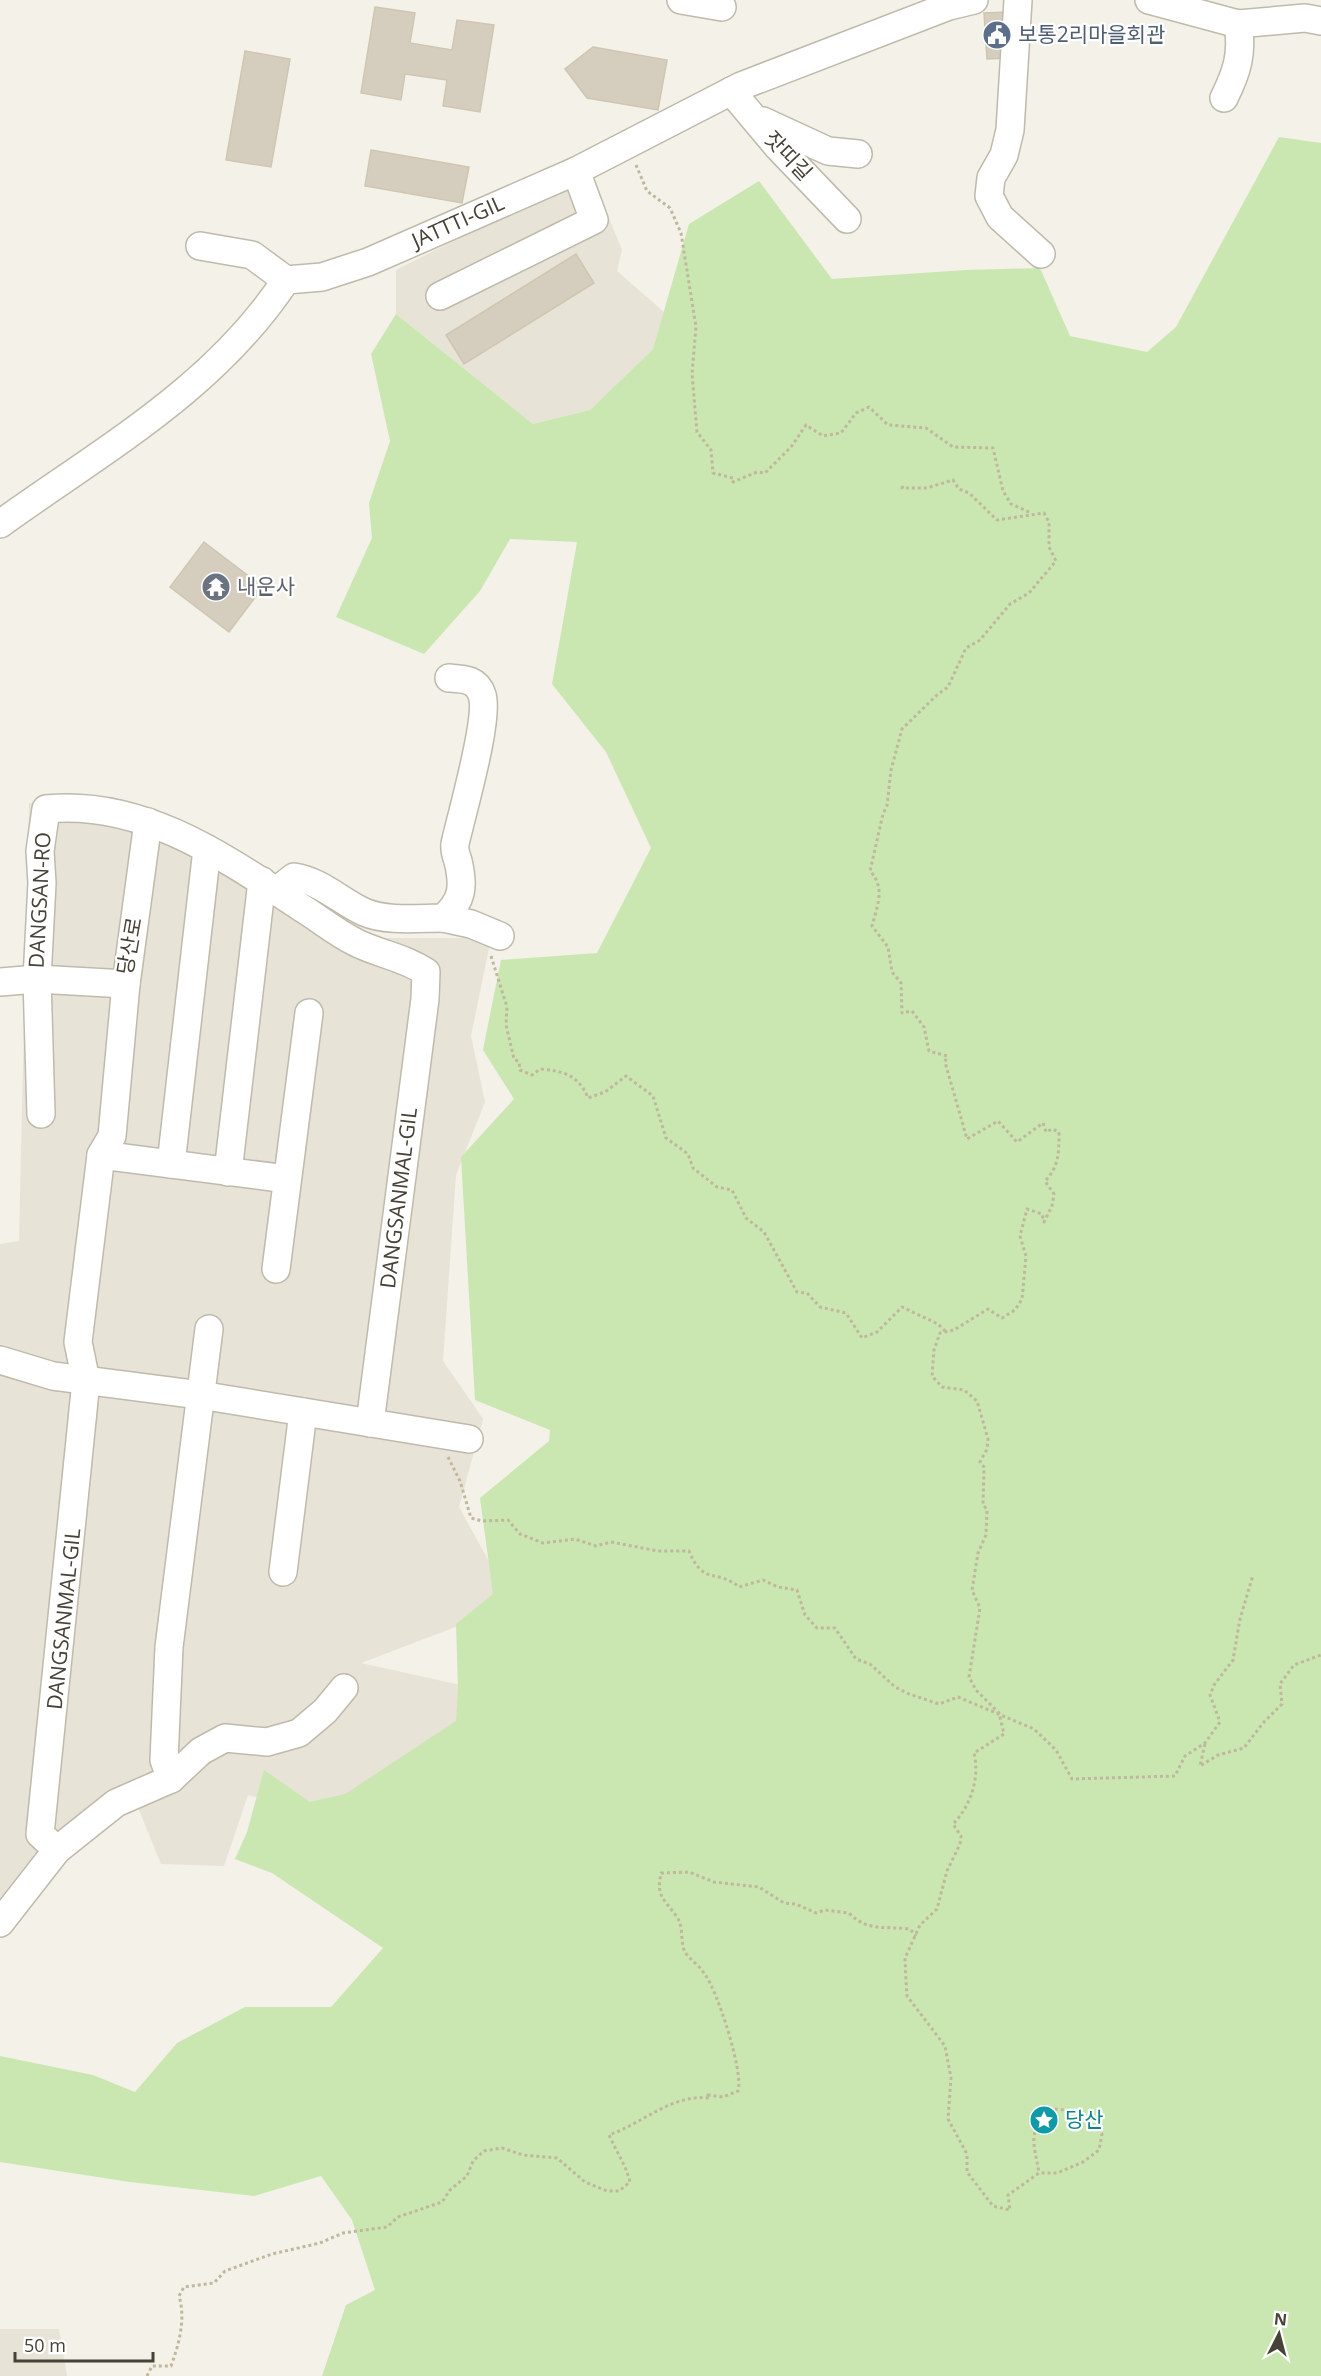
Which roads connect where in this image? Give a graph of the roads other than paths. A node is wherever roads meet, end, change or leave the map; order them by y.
1 (681, 0) edge
2 (1018, 0) edge
3 (1149, 0) edge
4 (956, 2) edge
5 (722, 8) dead end
6 (1309, 13) edge
7 (1238, 24) junction
8 (731, 91) junction
9 (1224, 98) dead end
10 (751, 115) junction
11 (858, 154) dead end
12 (576, 171) junction
13 (848, 219) dead end
14 (200, 246) dead end
15 (1041, 254) dead end
16 (286, 280) junction
17 (440, 296) dead end
18 (0, 524) edge
19 (449, 678) dead end
20 (148, 822) junction
21 (207, 849) junction
22 (269, 886) junction
23 (443, 918) junction
24 (500, 936) road end
25 (426, 972) joint
26 (37, 979) junction
27 (0, 982) edge
28 (126, 984) junction
29 (309, 1013) dead end
30 (41, 1114) dead end
31 (101, 1155) junction
32 (171, 1164) junction
33 (228, 1172) junction
34 (287, 1179) junction
35 (276, 1269) dead end
36 (209, 1329) dead end
37 (0, 1360) edge
38 (86, 1381) junction
39 (200, 1395) junction
40 (303, 1412) junction
41 (370, 1423) junction
42 (469, 1439) dead end
43 (283, 1572) dead end
44 (344, 1688) dead end
45 (171, 1779) junction
46 (57, 1850) junction
47 (0, 1923) edge

1 - 5 street
2 - 15 street
3 - 7 street
4 - 8 street, JATTTI-GIL
6 - 7 street
7 - 9 street
8 - 10 street, 잣띠길
8 - 12 street, JATTTI-GIL
10 - 11 street
10 - 13 street, 잣띠길
12 - 16 street, JATTTI-GIL
12 - 17 street
14 - 16 street
16 - 18 street
19 - 23 street
20 - 21 street, DANGSAN-RO
20 - 26 street, DANGSAN-RO
20 - 28 street, 당산로
21 - 22 street, DANGSAN-RO
21 - 32 street
22 - 23 street
22 - 25 street, DANGSAN-RO
22 - 33 street
23 - 24 street
25 - 41 street, DANGSANMAL-GIL
26 - 27 street, 당산로
26 - 28 street, 당산로
26 - 30 street
28 - 31 street
29 - 34 street
31 - 32 street
31 - 38 street, DANGSANMAL-GIL
32 - 33 street
33 - 34 street
34 - 35 street
36 - 39 street
37 - 38 street
38 - 39 street
38 - 46 street, DANGSANMAL-GIL
39 - 40 street
39 - 45 street
40 - 41 street
40 - 43 street
41 - 42 street
44 - 45 street
45 - 46 street
46 - 47 street

